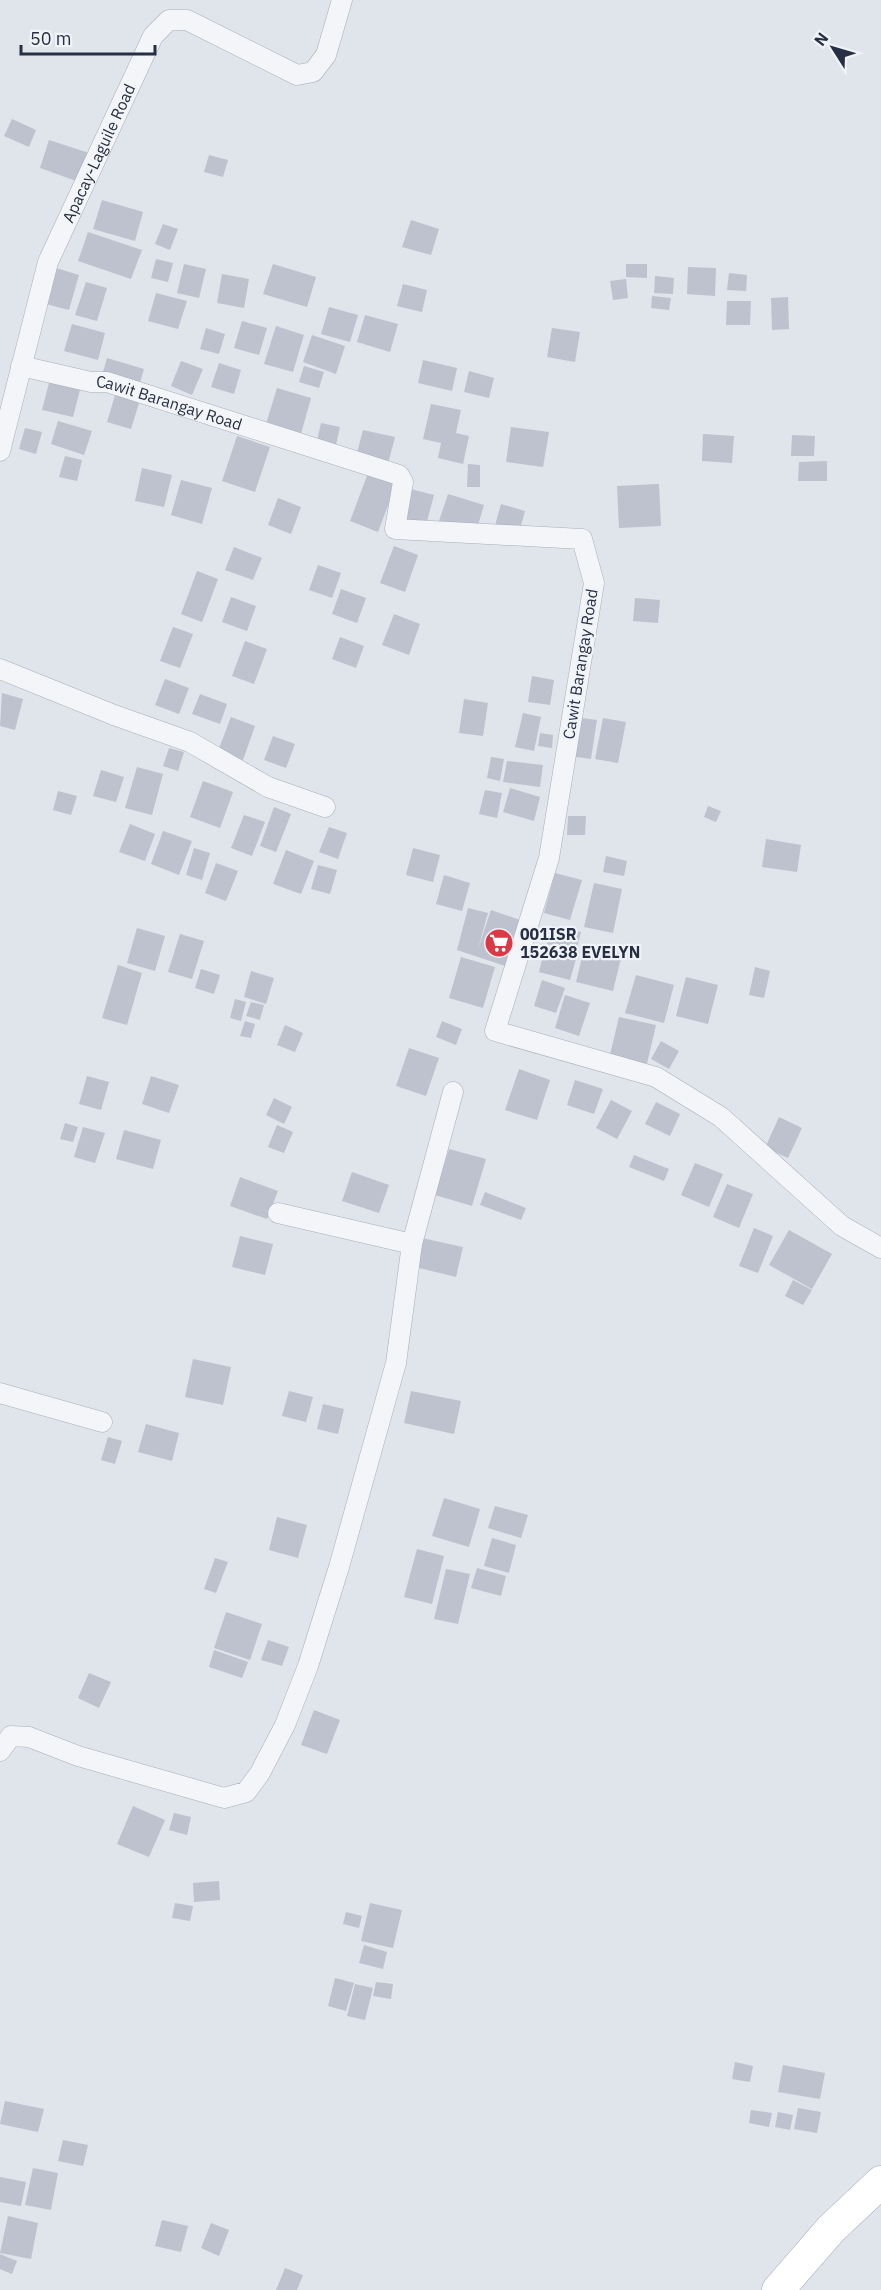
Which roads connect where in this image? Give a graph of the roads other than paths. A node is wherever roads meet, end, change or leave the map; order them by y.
1 (342, 0) edge
2 (21, 366) junction
3 (0, 451) edge
4 (0, 669) edge
5 (325, 807) dead end
6 (453, 1092) dead end
7 (278, 1213) dead end
8 (412, 1244) junction
9 (881, 1248) edge
10 (0, 1393) edge
11 (102, 1422) dead end
12 (0, 1752) edge
13 (881, 2182) edge
14 (778, 2290) edge

1 - 2 street, Apacay-Laguile Road
2 - 3 street, Apacay-Laguile Road
2 - 9 street, Cawit Barangay Road
4 - 5 street
6 - 8 street
7 - 8 street
8 - 12 street
10 - 11 street
13 - 14 main road

